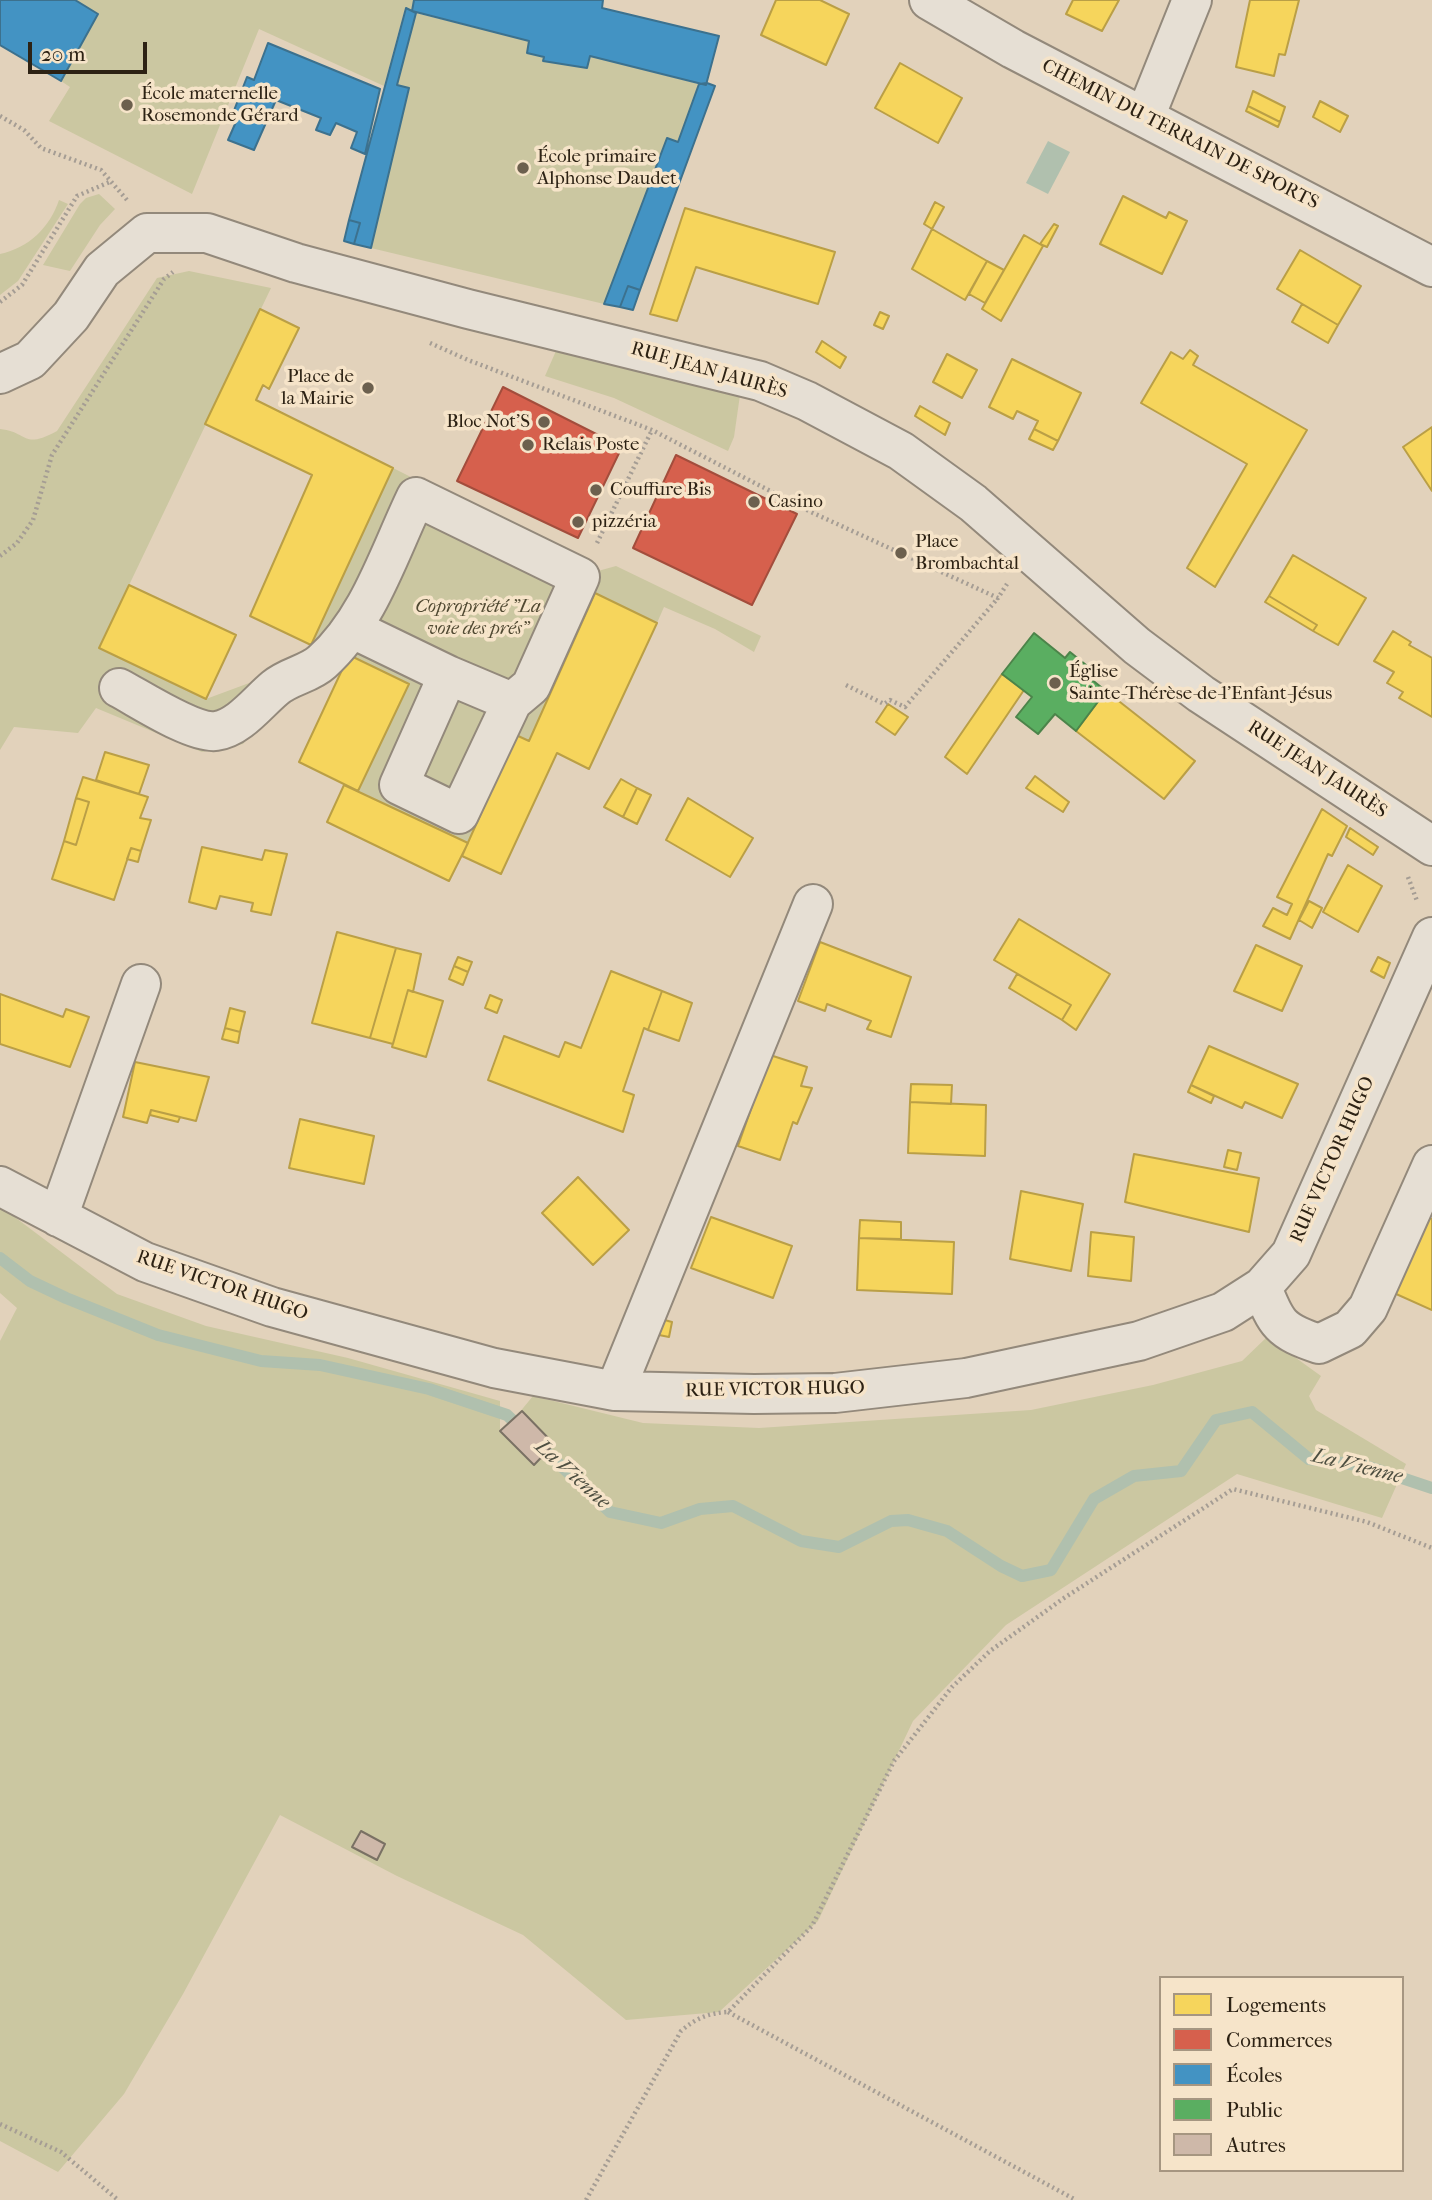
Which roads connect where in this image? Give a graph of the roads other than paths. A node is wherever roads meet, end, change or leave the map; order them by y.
1 (929, 0) edge
2 (1192, 0) edge
3 (1145, 117) junction
4 (1432, 267) edge
5 (0, 374) edge
6 (353, 629) junction
7 (448, 675) junction
8 (119, 688) dead end
9 (512, 702) junction
10 (1418, 855) edge
11 (813, 904) dead end
12 (1427, 924) edge
13 (141, 984) dead end
14 (1432, 1165) edge
15 (0, 1186) edge
16 (58, 1217) junction
17 (1262, 1287) junction
18 (615, 1391) junction

1 - 3 street, CHEMIN DU TERRAIN DE SPORTS
2 - 3 street
3 - 4 street, CHEMIN DU TERRAIN DE SPORTS
5 - 10 street, RUE JEAN JAURÈS
6 - 7 street
6 - 8 street
6 - 9 street
7 - 9 street
7 - 9 street
11 - 18 street
12 - 17 street, RUE VICTOR HUGO
13 - 16 street
14 - 17 street
15 - 16 street, RUE VICTOR HUGO
16 - 18 street, RUE VICTOR HUGO
17 - 18 street, RUE VICTOR HUGO

